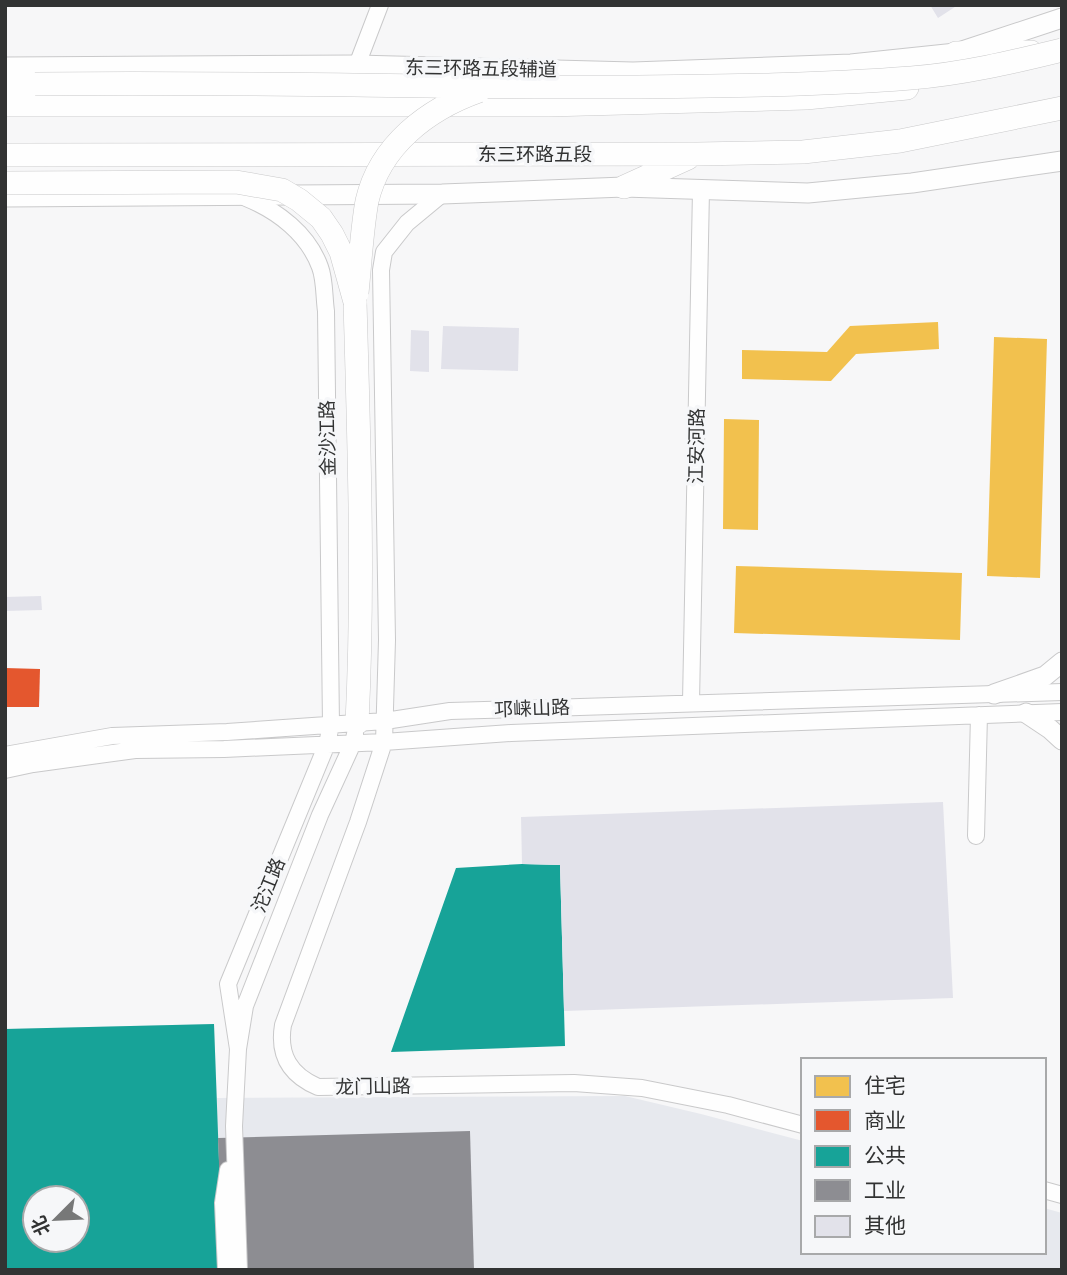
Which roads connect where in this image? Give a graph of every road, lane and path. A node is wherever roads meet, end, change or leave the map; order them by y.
1 (380, 5) edge
2 (1062, 18) edge
3 (1062, 51) edge
4 (956, 52) junction
5 (1062, 61) edge
6 (357, 65) junction
7 (5, 67) edge
8 (5, 84) edge
9 (488, 88) junction
10 (5, 105) edge
11 (1062, 108) edge
12 (697, 154) junction
13 (5, 155) edge
14 (1056, 163) edge
15 (5, 183) edge
16 (624, 187) junction
17 (701, 190) junction
18 (236, 194) junction
19 (442, 194) junction
20 (5, 197) edge
21 (355, 302) junction
22 (1062, 662) edge
23 (1062, 692) edge
24 (994, 694) junction
25 (691, 702) junction
26 (1062, 712) edge
27 (1026, 713) junction
28 (979, 715) junction
29 (385, 721) junction
30 (331, 724) junction
31 (355, 733) junction
32 (1062, 740) edge
33 (384, 742) junction
34 (327, 744) junction
35 (5, 755) edge
36 (5, 770) edge
37 (976, 836) dead end
38 (238, 1049) junction
39 (801, 1124) edge
40 (234, 1126) junction
41 (226, 1270) edge
42 (239, 1270) edge

1 - 6 street
2 - 4 main road
3 - 4 highway
3 - 9 highway, bridge
4 - 6 main road, 东三环路五段辅道
5 - 10 highway
6 - 7 main road, 东三环路五段辅道
8 - 9 highway, bridge
9 - 21 highway, bridge
11 - 12 highway, 东三环路五段
12 - 13 highway, 东三环路五段
12 - 16 highway
14 - 17 main road, 东三环路五段
15 - 21 highway, bridge
16 - 17 main road, 东三环路五段
16 - 19 main road, 东三环路五段
17 - 25 street, 江安河路
18 - 19 main road, 东三环路五段
18 - 20 main road, 东三环路五段
18 - 30 street, 金沙江路
19 - 29 street
21 - 31 highway
22 - 24 main road
23 - 24 street, 邛崃山路
24 - 25 street, 邛崃山路
25 - 29 street, 邛崃山路
26 - 27 street, 邛崃山路
27 - 28 street, 邛崃山路
27 - 32 main road
28 - 33 street, 邛崃山路
28 - 37 street
29 - 31 street, 邛崃山路
29 - 33 street
30 - 31 street, 邛崃山路
30 - 34 street, 沱江路
30 - 35 street, 邛崃山路
31 - 33 street, 邛崃山路
31 - 34 street, 邛崃山路
31 - 38 street
33 - 39 street, 龙门山路
34 - 36 street, 邛崃山路
34 - 38 street, 沱江路
38 - 40 street
40 - 41 street
40 - 42 street

